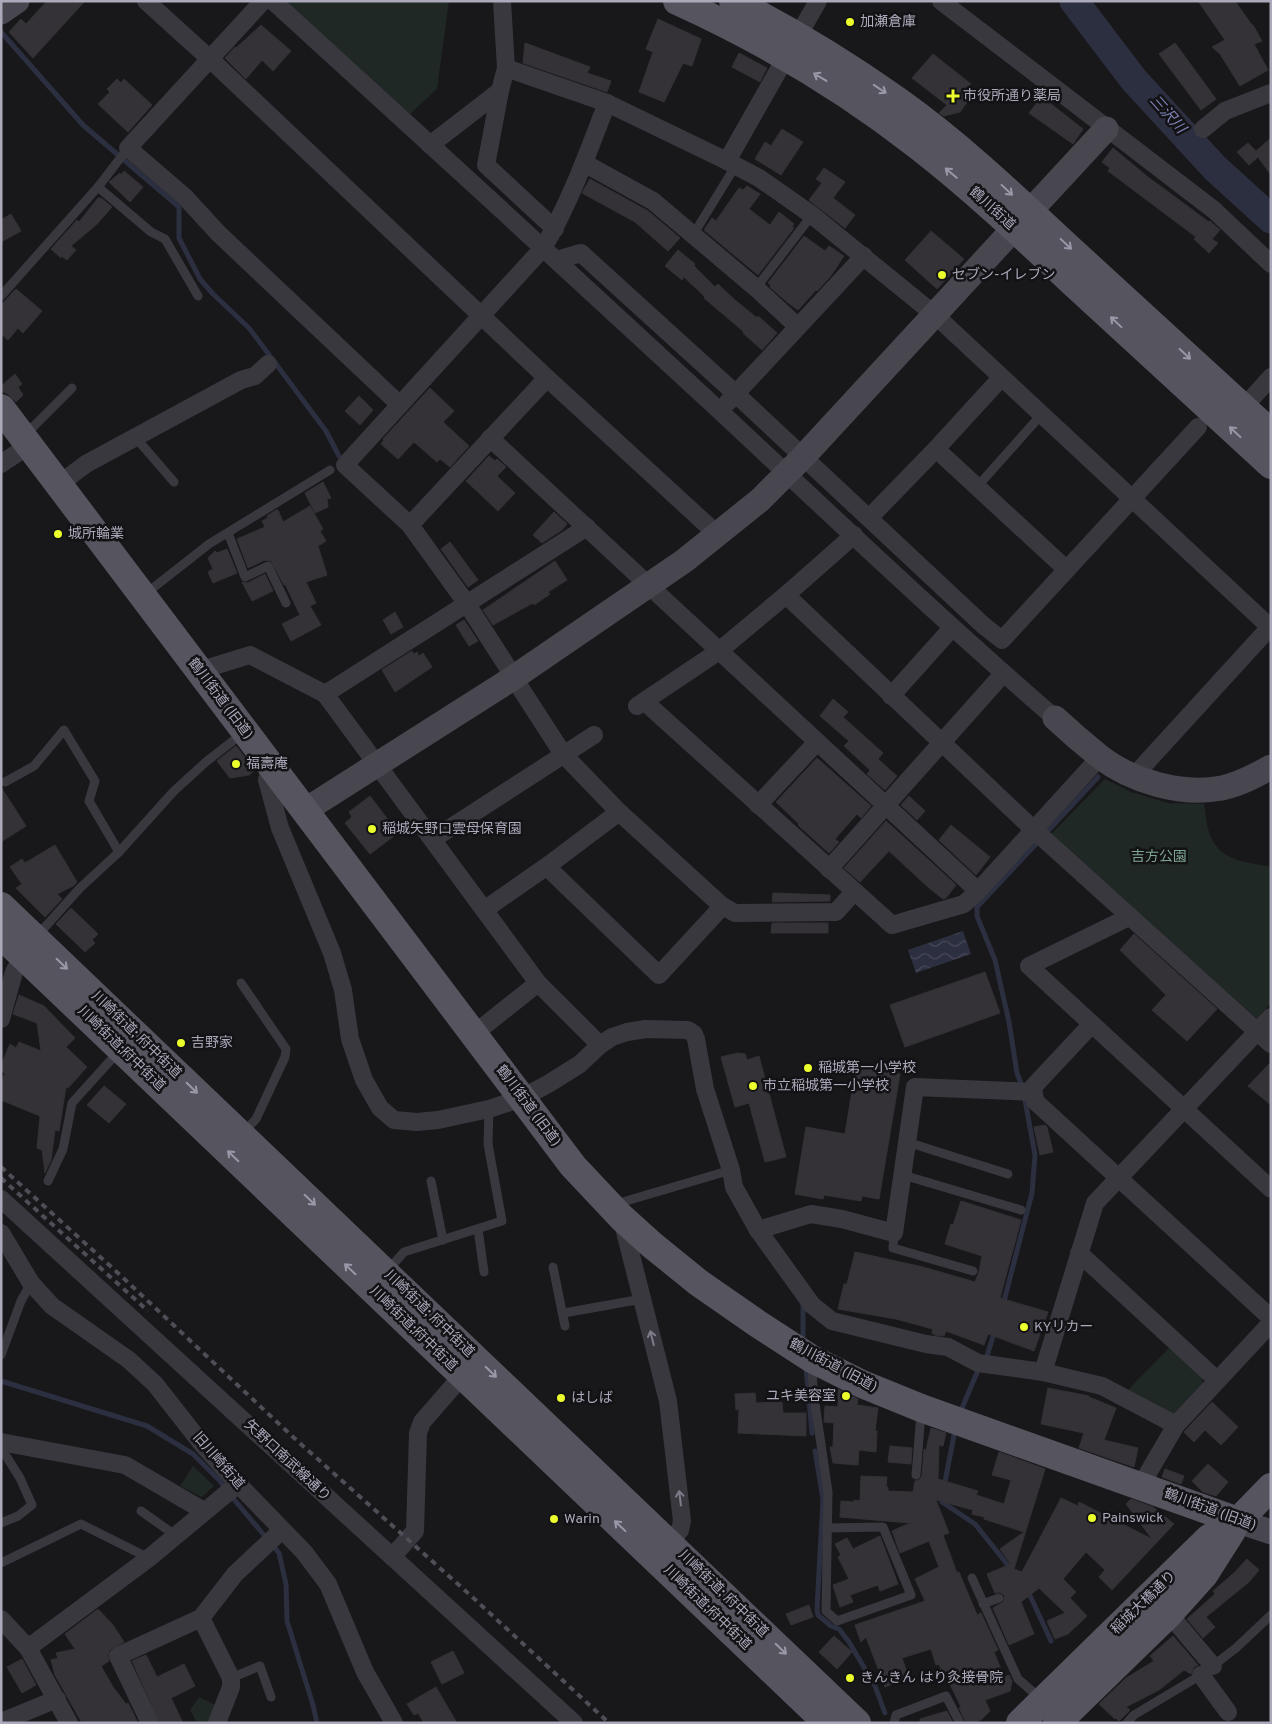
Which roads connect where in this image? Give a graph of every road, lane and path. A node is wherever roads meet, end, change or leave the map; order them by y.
1 (17, 1) edge
2 (146, 1) edge
3 (263, 1) edge
4 (273, 1) edge
5 (490, 1) edge
6 (502, 1) edge
7 (677, 1) edge
8 (733, 1) edge
9 (818, 1) edge
10 (941, 1) edge
11 (1, 12) edge
12 (503, 38) junction
13 (792, 46) junction
14 (210, 59) junction
15 (506, 68) junction
16 (500, 91) junction
17 (1271, 93) edge
18 (608, 104) junction
19 (1106, 129) junction
20 (1203, 130) dead end
21 (430, 144) junction
22 (128, 148) junction
23 (584, 162) junction
24 (732, 163) junction
25 (98, 186) junction
26 (812, 215) junction
27 (1022, 220) junction
28 (555, 229) junction
29 (693, 235) junction
30 (543, 248) junction
31 (864, 256) junction
32 (557, 260) junction
33 (1271, 264) edge
34 (756, 288) junction
35 (1, 296) edge
36 (198, 296) dead end
37 (482, 315) junction
38 (935, 315) junction
39 (797, 326) junction
40 (268, 364) dead end
41 (1271, 377) edge
42 (548, 378) junction
43 (1001, 378) junction
44 (72, 388) dead end
45 (736, 394) junction
46 (400, 404) junction
47 (1, 408) edge
48 (1243, 408) junction
49 (720, 411) junction
50 (1041, 415) junction
51 (1198, 426) dead end
52 (1271, 433) edge
53 (136, 438) junction
54 (490, 438) junction
55 (26, 441) junction
56 (936, 449) junction
57 (1, 464) edge
58 (794, 465) junction
59 (1271, 465) edge
60 (330, 470) dead end
61 (174, 482) dead end
62 (58, 484) junction
63 (977, 487) junction
64 (1133, 498) junction
65 (849, 500) junction
66 (833, 516) junction
67 (869, 518) junction
68 (410, 525) junction
69 (586, 528) junction
70 (228, 533) junction
71 (718, 535) junction
72 (854, 535) junction
73 (1066, 569) junction
74 (650, 586) junction
75 (786, 595) junction
76 (142, 596) junction
77 (286, 603) dead end
78 (467, 604) junction
79 (983, 625) junction
80 (952, 628) junction
81 (1270, 628) edge
82 (969, 642) junction
83 (719, 651) junction
84 (508, 668) dead end
85 (198, 671) junction
86 (1004, 674) junction
87 (519, 686) dead end
88 (326, 694) junction
89 (891, 696) junction
90 (1055, 718) joint
91 (245, 731) junction
92 (594, 735) dead end
93 (817, 742) junction
94 (942, 742) junction
95 (563, 754) junction
96 (1100, 757) junction
97 (377, 765) junction
98 (271, 767) junction
99 (1271, 767) edge
100 (1134, 776) junction
101 (5, 782) dead end
102 (758, 805) junction
103 (886, 805) junction
104 (304, 811) junction
105 (619, 812) junction
106 (1033, 829) junction
107 (433, 839) junction
108 (119, 852) junction
109 (547, 867) junction
110 (829, 869) junction
111 (978, 891) junction
112 (854, 892) junction
113 (721, 905) junction
114 (1, 906) edge
115 (484, 910) junction
116 (1129, 917) junction
117 (1, 935) edge
118 (28, 946) junction
119 (241, 983) dead end
120 (538, 983) junction
121 (1271, 1017) edge
122 (1, 1020) edge
123 (1092, 1024) junction
124 (1257, 1031) junction
125 (474, 1034) junction
126 (1271, 1044) edge
127 (600, 1045) junction
128 (121, 1049) junction
129 (1026, 1091) junction
130 (522, 1098) junction
131 (488, 1109) junction
132 (1183, 1109) junction
133 (241, 1134) junction
134 (907, 1142) junction
135 (730, 1170) junction
136 (1008, 1174) dead end
137 (903, 1175) junction
138 (1118, 1177) junction
139 (48, 1181) dead end
140 (431, 1181) dead end
141 (1271, 1189) edge
142 (1, 1198) edge
143 (1021, 1210) dead end
144 (618, 1214) junction
145 (478, 1229) junction
146 (758, 1230) junction
147 (1, 1233) edge
148 (894, 1233) junction
149 (443, 1240) junction
150 (1079, 1253) junction
151 (553, 1267) dead end
152 (974, 1270) dead end
153 (385, 1272) junction
154 (484, 1272) dead end
155 (31, 1283) junction
156 (642, 1299) junction
157 (564, 1313) junction
158 (1271, 1318) edge
159 (1271, 1323) edge
160 (566, 1326) dead end
161 (1, 1355) edge
162 (812, 1359) junction
163 (1042, 1372) junction
164 (462, 1376) junction
165 (1217, 1380) junction
166 (921, 1408) junction
167 (1176, 1425) junction
168 (1, 1442) edge
169 (1, 1448) edge
170 (916, 1474) dead end
171 (238, 1484) junction
172 (1141, 1485) junction
173 (1271, 1487) edge
174 (141, 1511) dead end
175 (204, 1511) junction
176 (1238, 1521) junction
177 (1, 1523) edge
178 (827, 1528) junction
179 (282, 1530) junction
180 (1271, 1532) edge
181 (175, 1535) junction
182 (1199, 1548) junction
183 (663, 1551) junction
184 (392, 1557) junction
185 (149, 1558) junction
186 (1, 1563) edge
187 (972, 1578) dead end
188 (999, 1598) dead end
189 (1170, 1602) junction
190 (984, 1604) junction
191 (1271, 1615) edge
192 (201, 1618) junction
193 (1, 1619) edge
194 (28, 1648) junction
195 (1207, 1670) junction
196 (231, 1678) junction
197 (1033, 1692) junction
198 (271, 1697) dead end
199 (57, 1699) junction
200 (1228, 1712) dead end
201 (1, 1722) edge
202 (69, 1723) edge
203 (150, 1723) edge
204 (217, 1723) edge
205 (394, 1723) edge
206 (574, 1723) edge
207 (827, 1723) edge
208 (858, 1723) edge
209 (894, 1723) edge
210 (960, 1723) edge
211 (1002, 1723) edge
212 (1020, 1723) edge
213 (1036, 1723) edge
214 (1057, 1723) edge
215 (1127, 1723) edge

1 - 11 street
2 - 14 street
3 - 14 street
4 - 21 street
5 - 12 street
6 - 12 street
7 - 13 main road, 鶴川街道
8 - 13 main road, 鶴川街道
9 - 13 street
10 - 19 street
12 - 15 street
13 - 24 street
13 - 27 main road, 鶴川街道
14 - 22 street
14 - 37 street
15 - 16 street
15 - 18 street
16 - 21 street
16 - 28 street
17 - 20 street
18 - 23 street
18 - 24 street
19 - 27 street
19 - 33 street
21 - 30 street
22 - 25 lane
22 - 46 street
23 - 28 street
23 - 29 street
24 - 26 street
24 - 29 lane
25 - 35 lane
25 - 36 lane
26 - 31 street
26 - 34 lane
27 - 38 street
27 -> 48 main road, 鶴川街道
59 -> 27 main road, 鶴川街道
28 - 30 street
29 - 34 street
30 - 32 street
30 - 37 street
31 - 38 street
31 - 39 street
32 - 45 street
32 - 49 street
34 - 39 street
37 - 42 street
37 - 46 street
38 - 43 street
38 - 58 street
39 - 45 street
40 - 53 street
41 - 48 street
42 - 54 street
42 - 71 street
43 - 50 street
43 - 56 street
44 - 55 lane
45 - 49 street
45 - 58 street
46 - 68 street
47 - 55 main road, 鶴川街道 (旧道)
48 - 52 main road, 鶴川街道
49 - 58 street
50 - 63 lane
50 - 64 street
51 - 64 street
53 - 61 lane
53 - 62 street
54 - 68 street
54 - 69 street
55 - 57 street
55 - 62 main road, 鶴川街道 (旧道)
56 - 63 street
56 - 67 street
58 - 65 street
58 - 66 street
58 - 71 street
60 - 70 lane
62 - 76 main road, 鶴川街道 (旧道)
63 - 73 street
64 - 73 street
64 - 81 street
65 - 66 street
65 - 67 street
66 - 72 street
67 - 79 street
68 - 78 street
69 - 74 street
69 - 78 street
70 - 76 lane
70 - 77 lane
71 - 74 street
72 - 75 street
72 - 80 street
73 - 79 street
74 - 83 street
74 - 97 street
75 - 83 street
75 - 89 street
76 - 85 main road, 鶴川街道 (旧道)
78 - 84 street
78 - 88 street
79 - 82 street
80 - 82 street
80 - 89 street
81 - 100 street
82 - 86 street
83 - 93 street
83 - 102 street
85 - 88 street
85 - 91 main road, 鶴川街道 (旧道)
86 - 90 street
86 - 94 street
87 - 95 street
88 - 97 street
89 - 94 street
90 - 96 street
91 - 98 main road, 鶴川街道 (旧道)
91 - 108 lane
92 - 95 street
93 - 102 street
93 - 103 street
94 - 103 street
94 - 106 street
95 - 105 street
95 - 107 street
96 - 100 street
96 - 106 street
97 - 104 street
97 - 107 street
98 - 104 main road, 鶴川街道 (旧道)
98 - 131 street
99 - 100 street
101 - 108 lane
102 - 110 street
103 - 110 street
103 - 111 street
104 - 125 main road, 鶴川街道 (旧道)
105 - 109 street
105 - 113 street
106 - 111 street
106 - 116 street
107 - 115 street
108 - 118 lane
109 - 113 street
109 - 115 street
110 - 112 street
111 - 112 street
112 - 113 street
114 - 118 main road, 川崎街道; 府中街道
115 - 120 street
116 - 123 street
116 - 124 street
117 - 118 main road, 川崎街道;府中街道
118 - 122 street
118 - 128 main road, 川崎街道;府中街道
118 -> 133 main road, 川崎街道; 府中街道
119 - 133 lane
120 - 125 street
120 - 127 street
121 - 124 street
123 - 129 street
123 - 132 street
124 - 126 street
124 - 132 street
125 - 130 main road, 鶴川街道 (旧道)
127 - 130 street
127 - 135 street
128 - 139 lane
164 -> 128 main road, 川崎街道;府中街道
129 - 134 street
129 - 138 street
130 - 131 street
130 - 144 main road, 鶴川街道 (旧道)
131 - 145 lane
132 - 138 street
132 - 141 street
133 -> 153 main road, 川崎街道; 府中街道
134 - 136 lane
134 - 137 street
135 - 144 lane
135 - 146 street
137 - 143 lane
137 - 148 street
138 - 150 street
138 - 158 street
140 - 149 lane
142 - 184 street, 矢野口南武線通り
144 - 156 street
144 - 162 main road, 鶴川街道 (旧道)
145 - 149 lane
145 - 154 lane
146 - 148 street
146 - 163 street
147 - 155 street, 旧川崎街道
148 - 152 lane
149 - 153 lane
150 - 163 street
150 - 165 street
151 - 157 lane
153 -> 183 main road, 川崎街道; 府中街道
155 - 161 lane
155 - 171 street, 旧川崎街道
156 - 157 lane
183 -> 156 street
157 - 160 lane
159 - 165 street
162 - 166 main road, 鶴川街道 (旧道)
162 - 178 lane
163 - 167 street
183 -> 164 main road, 川崎街道;府中街道
164 - 184 street
165 - 167 street
166 - 170 lane
166 - 172 main road, 鶴川街道 (旧道)
167 - 172 street
168 - 175 street
169 - 177 lane
171 - 175 street
171 - 179 street, 旧川崎街道
172 - 176 main road, 鶴川街道 (旧道)
173 - 176 main road, 稲城大橋通り
174 - 181 lane
175 - 181 street
176 - 180 street, 鶴川街道 (旧道)
176 - 182 main road, 稲城大橋通り
176 - 189 main road
178 - 178 lane
179 - 192 street
179 - 205 street, 旧川崎街道
181 - 185 street
182 - 197 main road
182 - 212 main road, 稲城大橋通り
183 - 207 main road, 川崎街道;府中街道
183 -> 208 main road, 川崎街道; 府中街道
184 - 206 street, 矢野口南武線通り
185 - 186 lane
185 - 194 street
187 - 190 lane
188 - 190 lane
189 - 195 street
189 - 213 main road, 稲城大橋通り
189 - 214 main road
190 - 197 lane
191 - 195 lane
192 - 196 street
192 - 203 street
193 - 194 street
194 - 199 street
195 - 200 street
195 - 215 lane
196 - 198 lane
196 - 204 street
197 - 211 main road
199 - 201 street
199 - 202 street
209 - 210 lane

